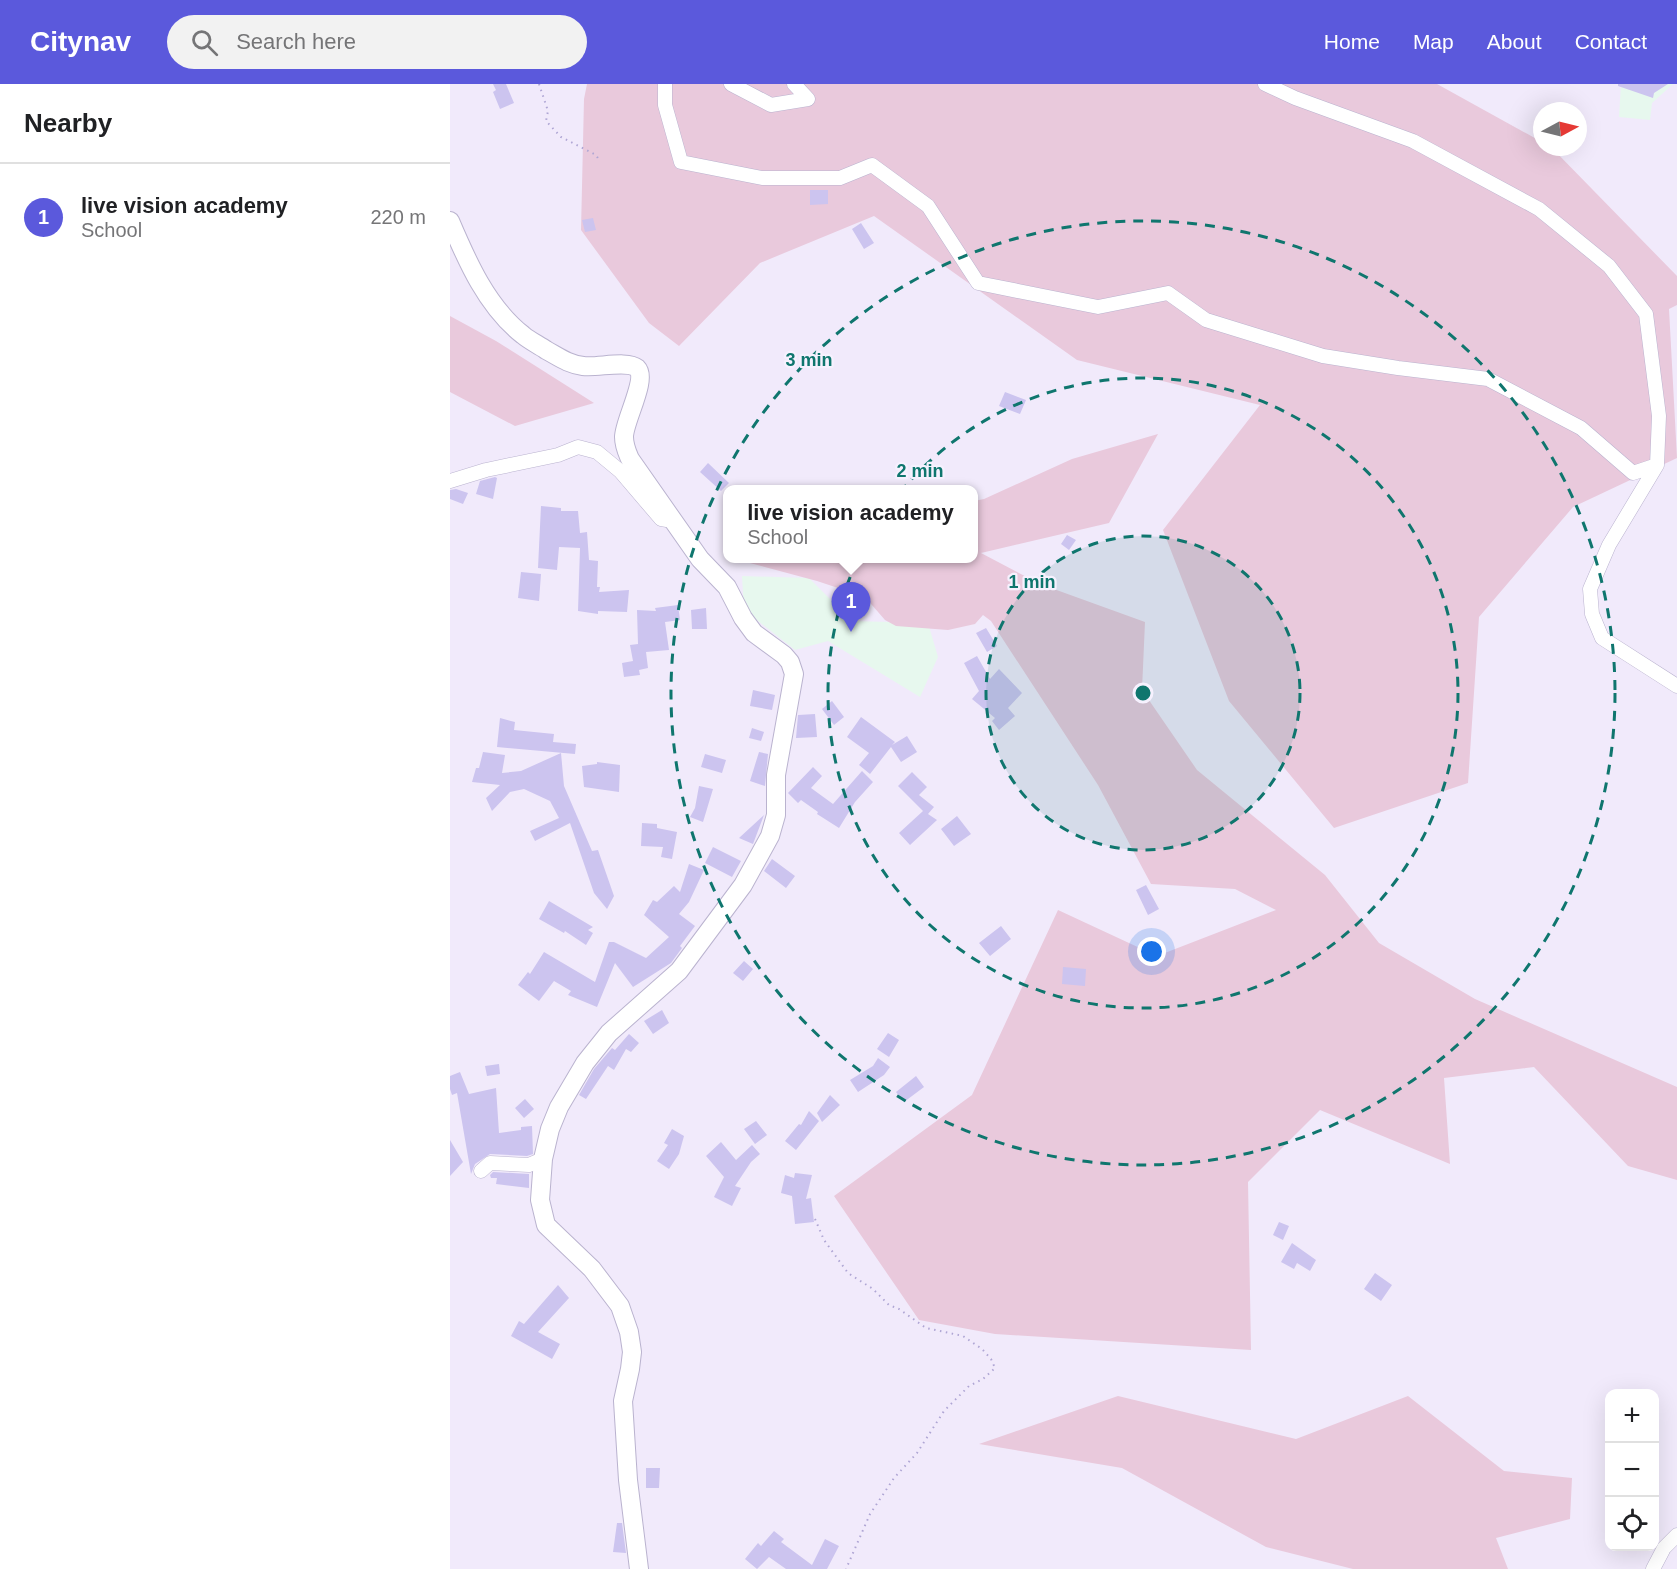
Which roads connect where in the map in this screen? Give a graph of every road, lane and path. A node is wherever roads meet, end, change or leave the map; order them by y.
1 (539, 84) edge
2 (665, 84) edge
3 (732, 84) edge
4 (794, 84) edge
5 (1265, 84) edge
6 (599, 160) dead end
7 (450, 221) edge
8 (1657, 465) junction
9 (450, 481) edge
10 (673, 521) junction
11 (1677, 686) edge
12 (543, 1159) junction
13 (481, 1171) dead end
14 (815, 1219) dead end
15 (1677, 1535) edge
16 (639, 1569) edge
17 (846, 1569) edge
18 (1653, 1569) edge

1 - 6 path
2 - 8 street
3 - 4 street
5 - 8 street
7 - 10 street
8 - 11 street
9 - 10 street
10 - 12 street
12 - 13 street
12 - 16 street
14 - 17 path
15 - 18 street

